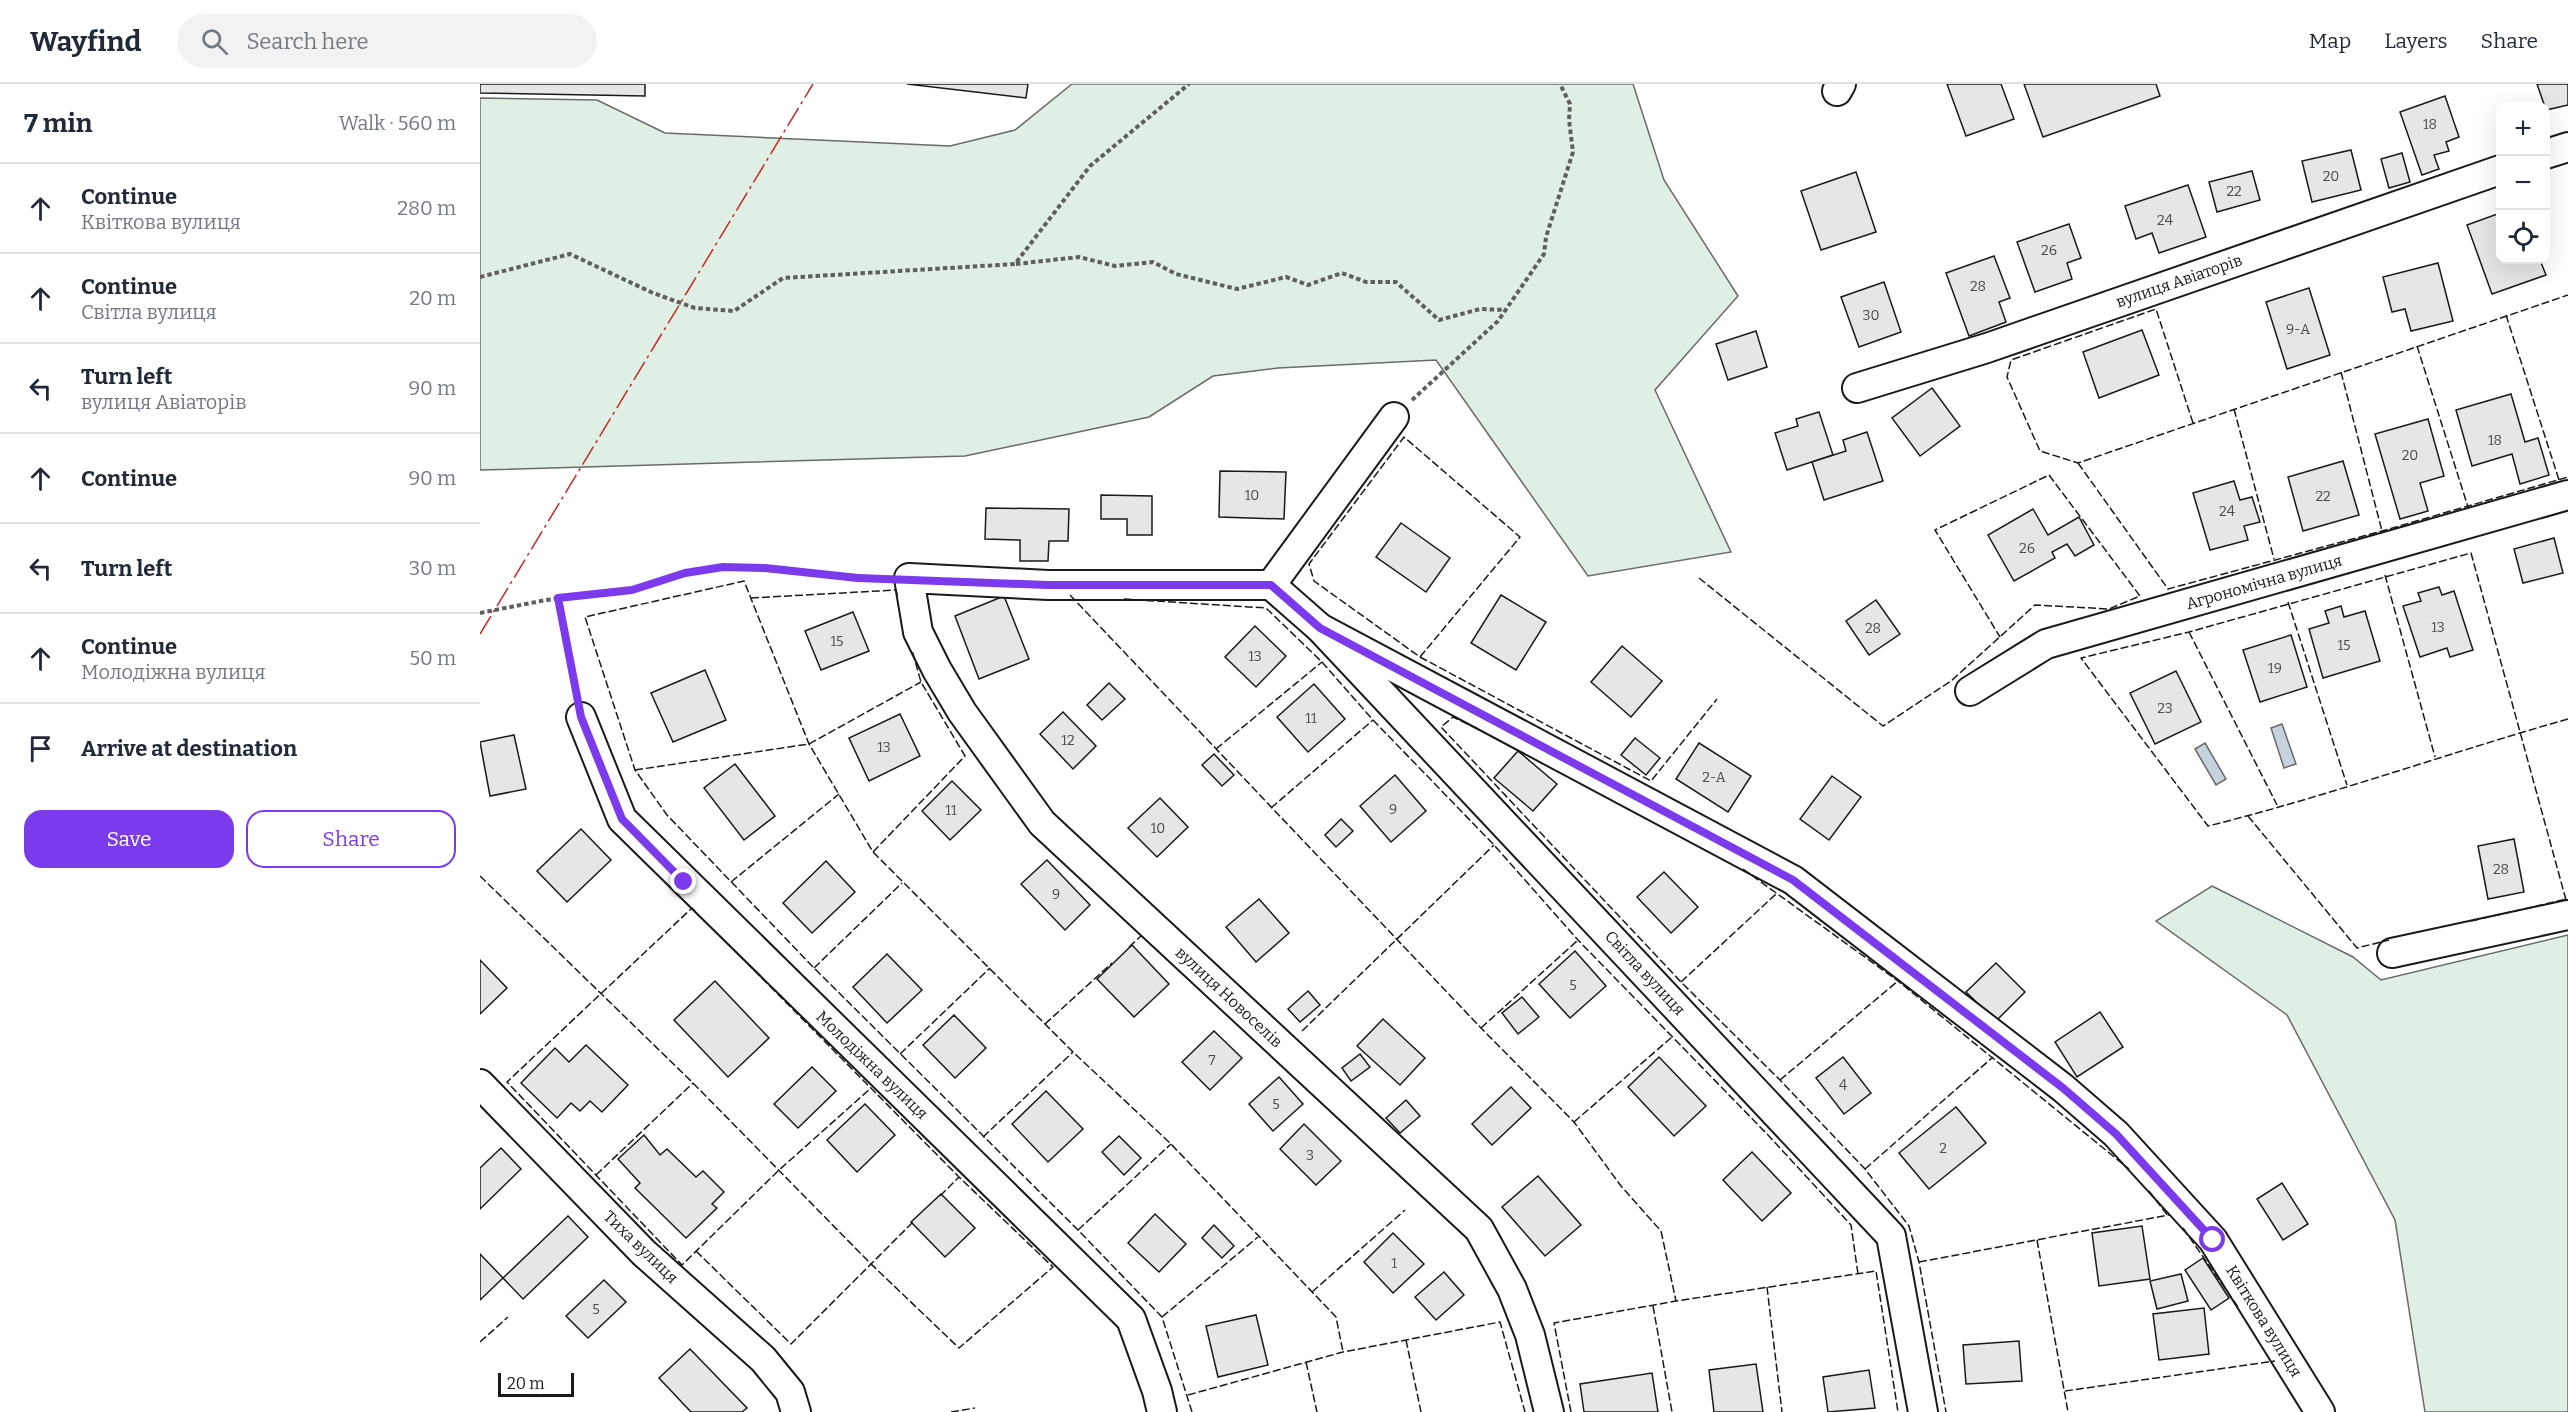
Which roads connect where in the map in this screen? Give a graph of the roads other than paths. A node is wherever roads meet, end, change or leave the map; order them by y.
1 (2568, 147) edge
2 (2550, 153) edge
3 (2496, 171) edge
4 (1857, 388) dead end
5 (1394, 417) road end
6 (2568, 495) edge
7 (1271, 585) junction
8 (1320, 628) junction
9 (1970, 691) dead end
10 (581, 717) road end
11 (2568, 915) edge
12 (2392, 953) dead end
13 (480, 1084) edge
14 (796, 1412) edge
15 (1162, 1412) edge
16 (1549, 1412) edge
17 (1923, 1412) edge
18 (2320, 1412) edge

1 - 2 street
3 - 4 street, вулиця Авіаторів
5 - 7 street
6 - 9 street, Агрономічна вулиця
7 - 8 street, Світла вулиця
7 - 16 street, вулиця Новоселів
8 - 17 street, Світла вулиця
8 - 18 street, Квіткова вулиця
10 - 15 street, Молодіжна вулиця
11 - 12 street
13 - 14 street, Тиха вулиця

